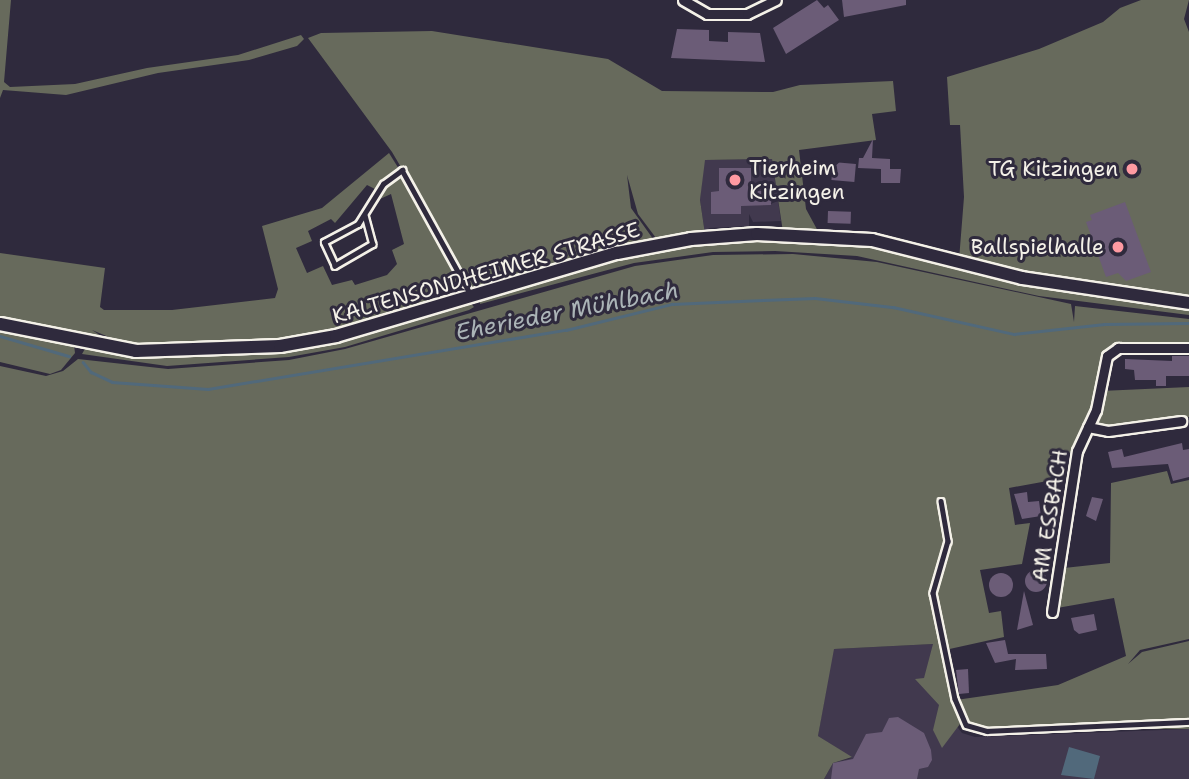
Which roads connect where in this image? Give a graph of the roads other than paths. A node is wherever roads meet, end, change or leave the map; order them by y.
1 (683, 0) edge
2 (776, 0) edge
3 (366, 215) junction
4 (471, 295) junction
5 (1189, 303) edge
6 (0, 324) edge
7 (1189, 348) edge
8 (1181, 421) dead end
9 (1088, 427) junction
10 (940, 501) dead end
11 (1052, 612) dead end
12 (1189, 722) edge

1 - 2 street
3 - 3 lane
3 - 4 lane
4 - 5 main road, KALTENSONDHEIMER STRASSE
4 - 6 main road, KALTENSONDHEIMER STRASSE
7 - 9 street, AM ESSBACH
8 - 9 street, AM ESSBACH
9 - 11 street, AM ESSBACH
10 - 12 lane

